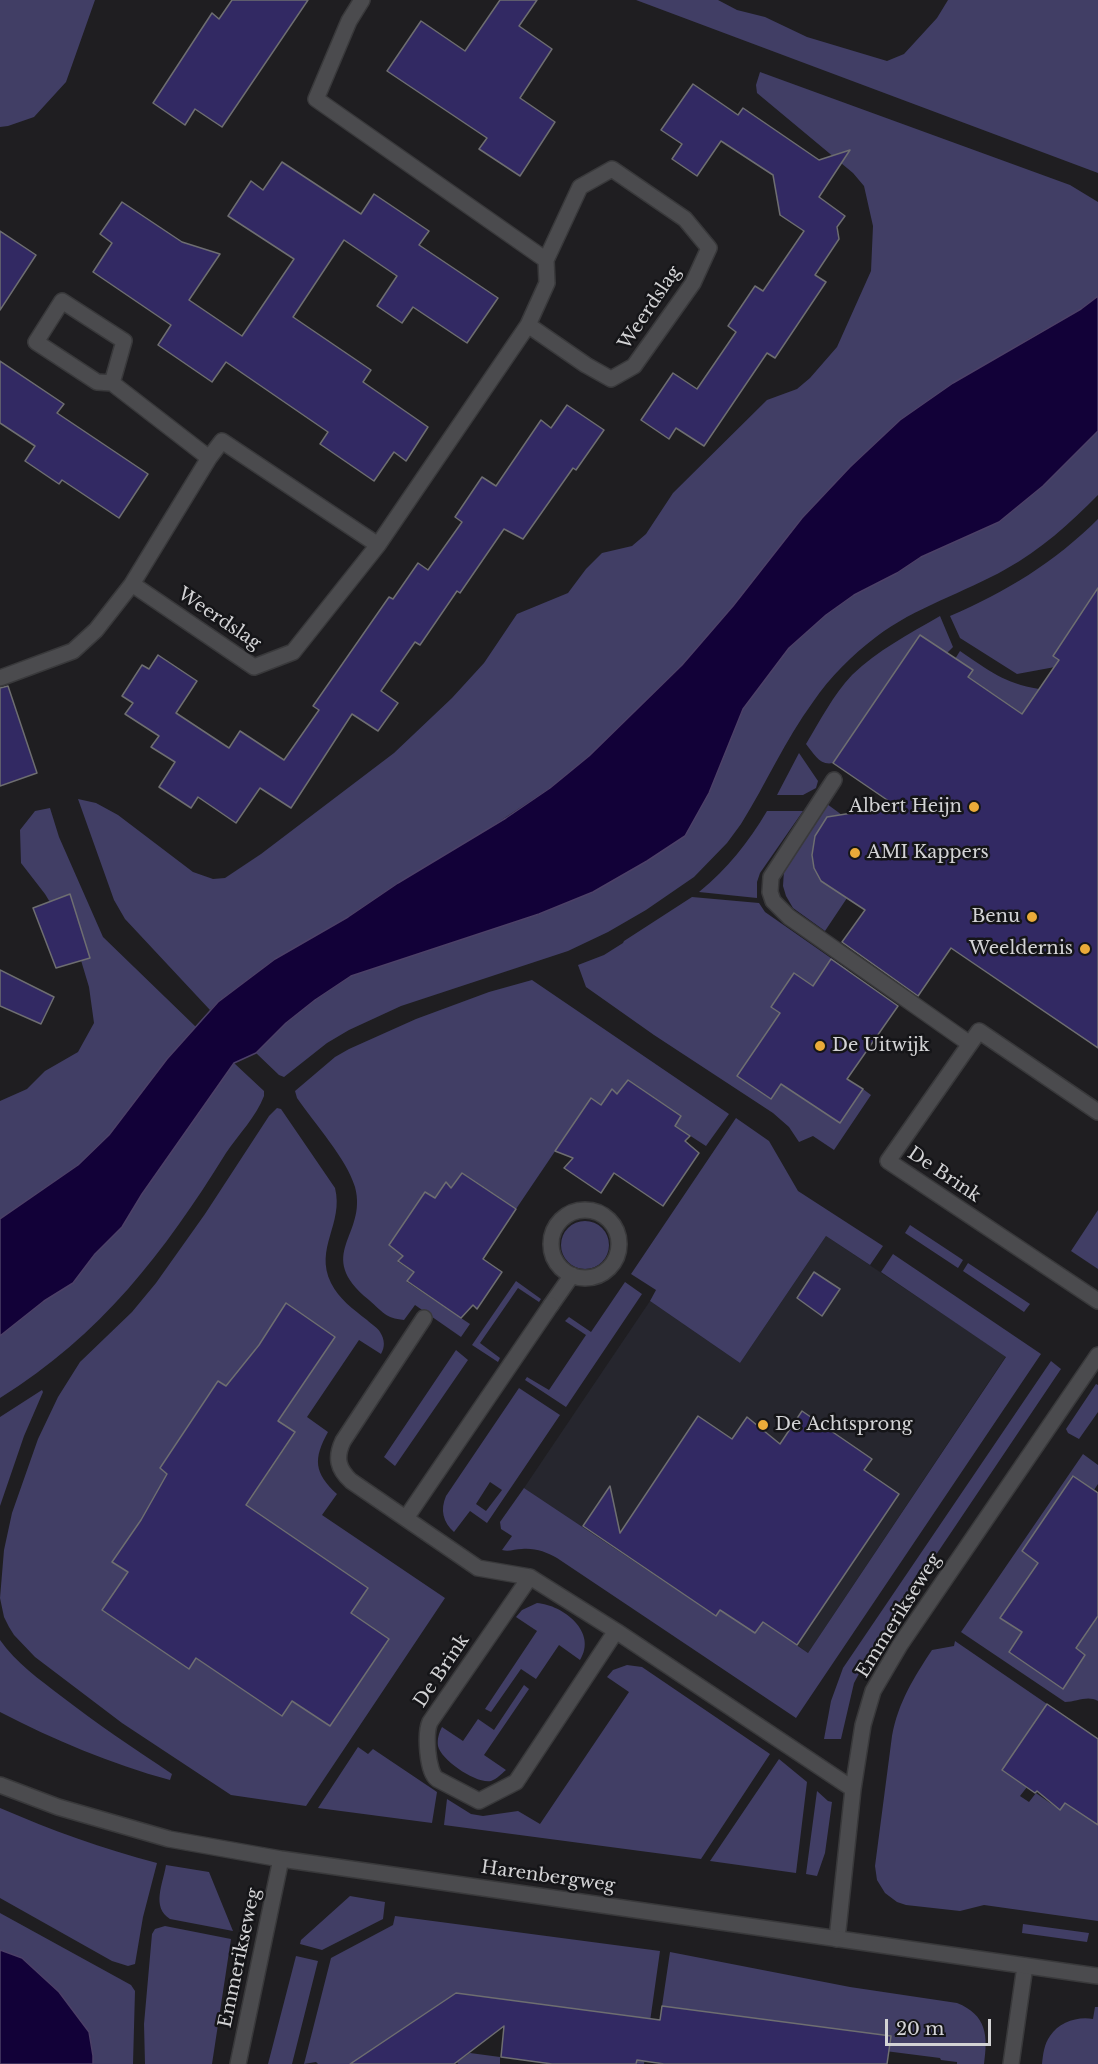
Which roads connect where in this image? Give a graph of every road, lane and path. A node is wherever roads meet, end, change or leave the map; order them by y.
1 (362, 0) edge
2 (546, 260) junction
3 (528, 325) junction
4 (112, 383) junction
5 (209, 458) junction
6 (378, 545) junction
7 (132, 584) junction
8 (0, 678) edge
9 (834, 780) dead end
10 (970, 1044) junction
11 (1098, 1112) edge
12 (572, 1275) junction
13 (1098, 1301) edge
14 (424, 1318) dead end
15 (1098, 1355) edge
16 (406, 1518) junction
17 (530, 1577) junction
18 (616, 1631) junction
19 (0, 1785) edge
20 (853, 1789) junction
21 (281, 1859) junction
22 (837, 1939) junction
23 (1025, 1966) junction
24 (1098, 1976) edge
25 (238, 2064) edge
26 (1011, 2064) edge

1 - 2 street
2 - 3 street, Weerdslag
2 - 3 street, Weerdslag
3 - 6 street, Weerdslag
4 - 4 street
4 - 5 street
5 - 6 street
5 - 7 street
6 - 7 street, Weerdslag
7 - 8 street
9 - 10 street
10 - 11 street
10 - 13 street, De Brink
12 - 12 street
12 - 16 street
14 - 16 street
15 - 20 street, Emmerikseweg
16 - 17 street
17 - 18 street
17 - 18 street, De Brink
18 - 20 street
19 - 21 street, Harenbergweg
20 - 22 street, Emmerikseweg
21 - 22 street, Harenbergweg
21 - 25 street, Emmerikseweg
22 - 23 street, Harenbergweg
23 - 24 street, Harenbergweg
23 - 26 street

